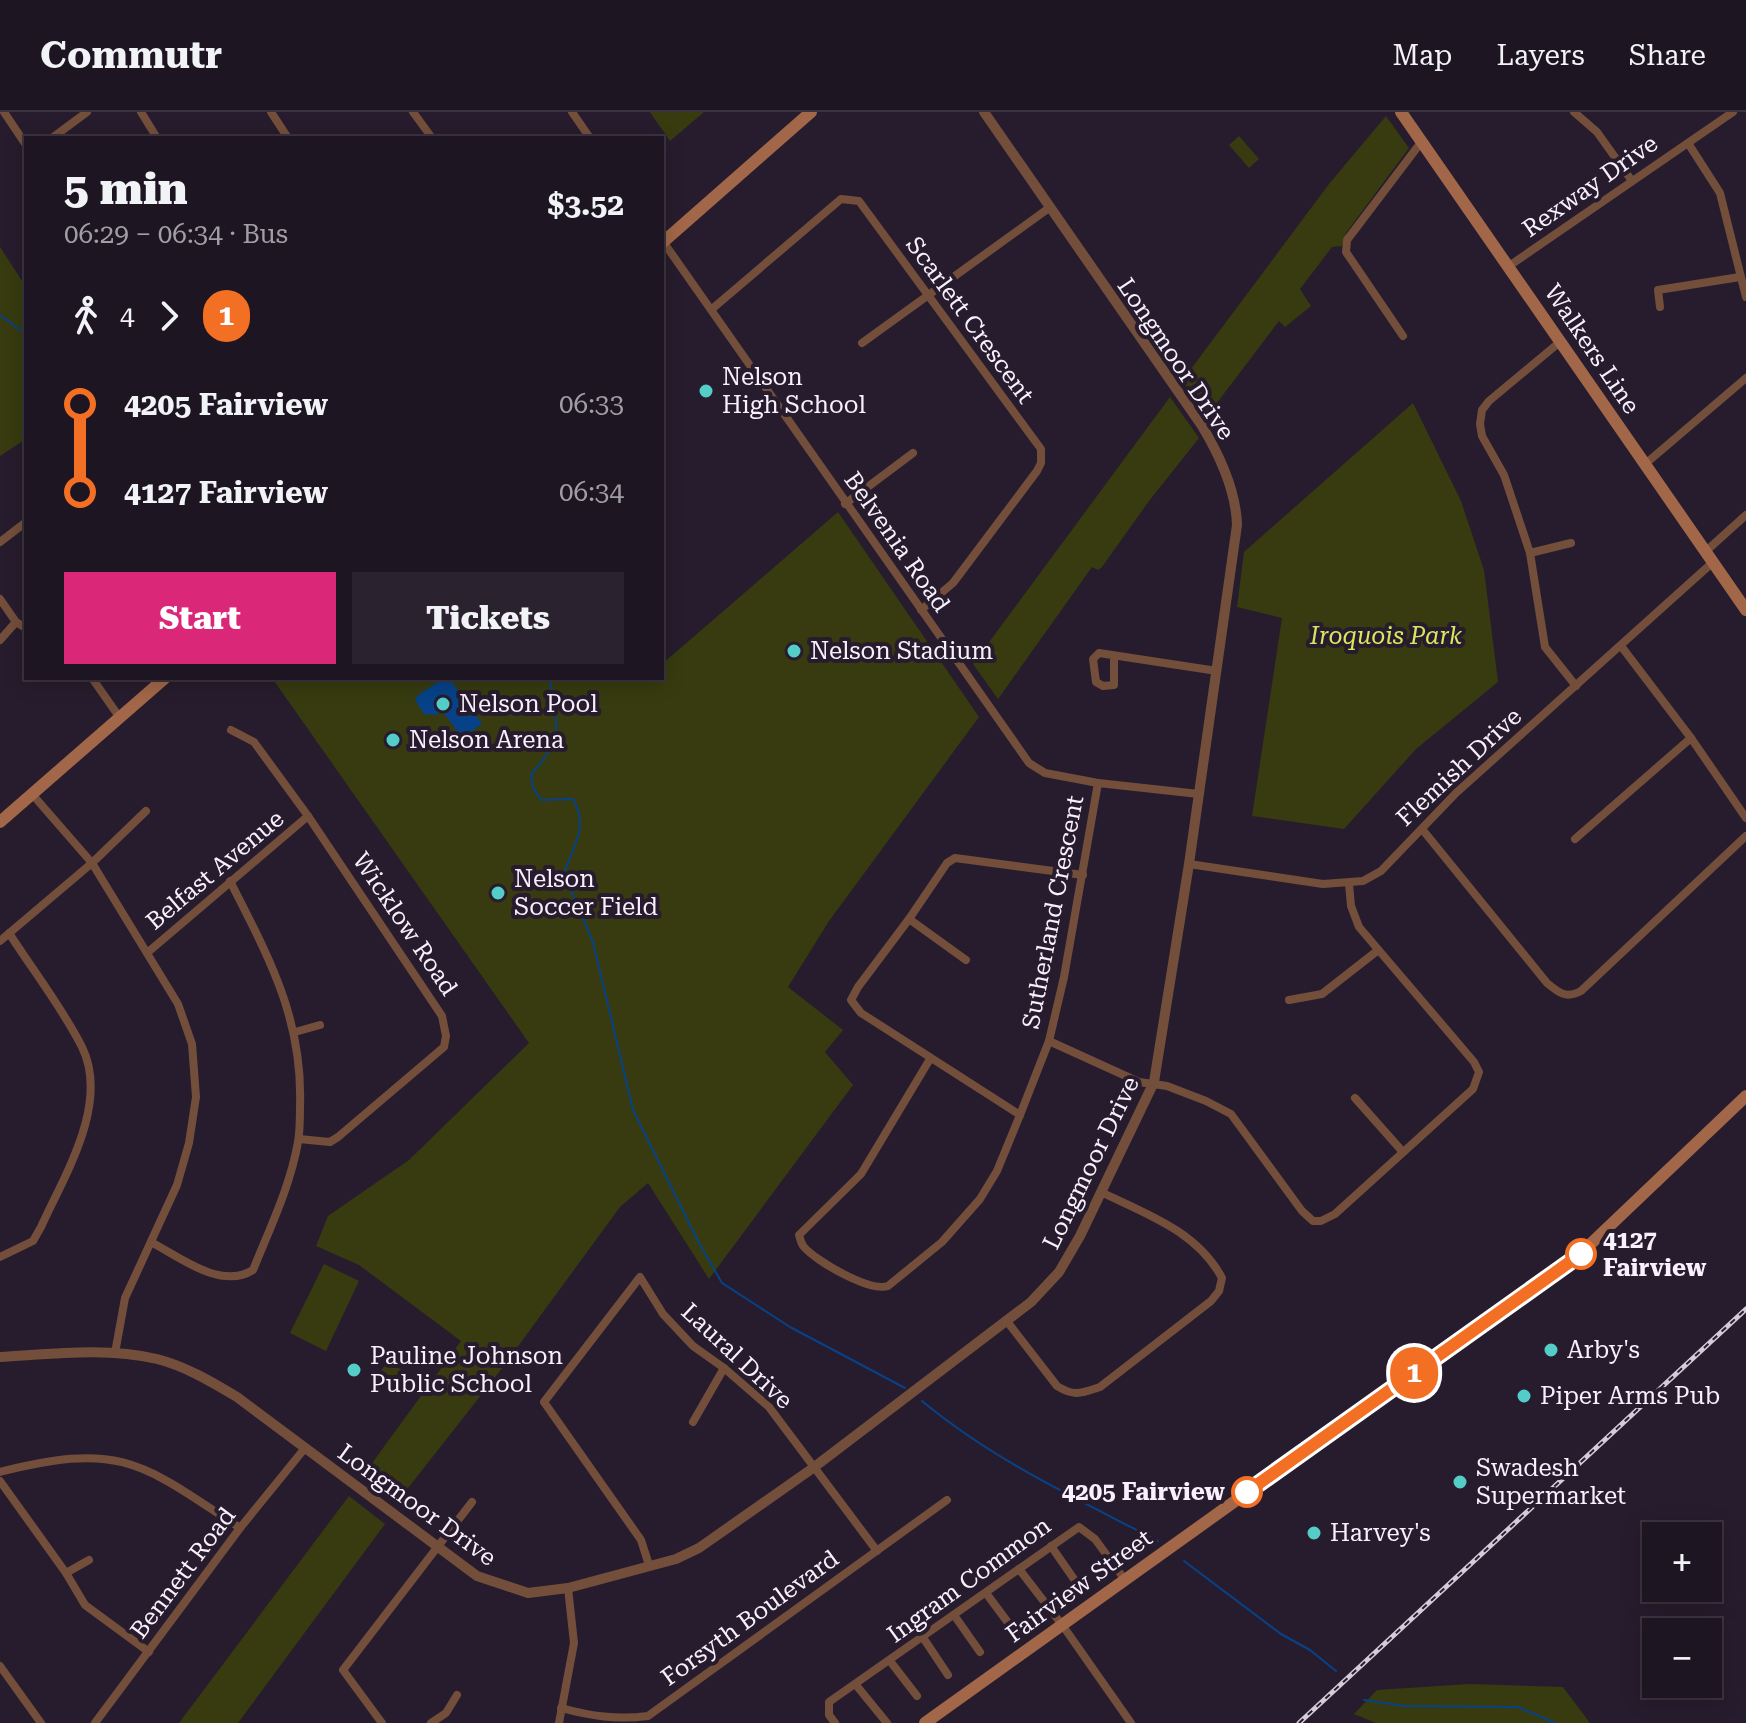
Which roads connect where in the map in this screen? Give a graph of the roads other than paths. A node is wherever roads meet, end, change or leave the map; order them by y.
1 (4, 112) edge
2 (87, 112) edge
3 (141, 112) edge
4 (271, 112) edge
5 (413, 112) edge
6 (572, 112) edge
7 (811, 112) edge
8 (984, 112) edge
9 (1401, 112) edge
10 (1574, 112) edge
11 (1733, 112) edge
12 (55, 136) edge
13 (156, 136) edge
14 (287, 136) edge
15 (431, 136) edge
16 (589, 136) edge
17 (1422, 141) junction
18 (24, 142) edge
19 (1688, 143) junction
20 (1632, 181) junction
21 (1049, 208) junction
22 (664, 239) edge
23 (664, 244) edge
24 (1509, 266) junction
25 (1740, 277) junction
26 (927, 295) junction
27 (1746, 297) edge
28 (1660, 307) dead end
29 (712, 309) junction
30 (1403, 336) dead end
31 (1561, 341) junction
32 (862, 343) dead end
33 (1746, 378) edge
34 (913, 453) dead end
35 (1644, 465) junction
36 (845, 504) junction
37 (1746, 515) edge
38 (24, 524) edge
39 (0, 542) edge
40 (1571, 543) dead end
41 (1530, 553) junction
42 (1709, 558) junction
43 (0, 599) edge
44 (921, 610) junction
45 (1746, 610) edge
46 (16, 622) junction
47 (24, 627) edge
48 (0, 640) edge
49 (1621, 646) junction
50 (1114, 656) dead end
51 (1217, 671) junction
52 (93, 680) edge
53 (163, 680) edge
54 (1576, 686) junction
55 (120, 718) junction
56 (231, 730) dead end
57 (1691, 738) junction
58 (1098, 783) junction
59 (32, 794) junction
60 (1199, 794) junction
61 (146, 811) dead end
62 (308, 816) junction
63 (1746, 818) edge
64 (0, 822) edge
65 (1422, 829) junction
66 (1746, 836) edge
67 (1575, 839) dead end
68 (92, 863) junction
69 (1189, 864) junction
70 (1083, 875) junction
71 (230, 881) junction
72 (1349, 884) junction
73 (909, 919) junction
74 (9, 933) junction
75 (0, 941) edge
76 (1377, 951) junction
77 (147, 953) junction
78 (966, 960) dead end
79 (1289, 1000) dead end
80 (320, 1025) dead end
81 (295, 1032) junction
82 (1049, 1041) junction
83 (930, 1059) junction
84 (1154, 1082) junction
85 (1746, 1096) edge
86 (1355, 1098) dead end
87 (1020, 1115) junction
88 (299, 1139) junction
89 (1402, 1151) junction
90 (1101, 1192) junction
91 (151, 1242) junction
92 (0, 1257) edge
93 (1006, 1320) junction
94 (115, 1353) junction
95 (0, 1357) edge
96 (724, 1368) junction
97 (693, 1422) dead end
98 (305, 1448) junction
99 (813, 1468) junction
100 (0, 1472) edge
101 (0, 1481) edge
102 (947, 1500) dead end
103 (472, 1502) dead end
104 (240, 1528) junction
105 (1051, 1546) junction
106 (438, 1548) junction
107 (877, 1551) junction
108 (89, 1560) dead end
109 (649, 1565) junction
110 (1019, 1569) junction
111 (66, 1573) junction
112 (1125, 1580) junction
113 (1076, 1582) dead end
114 (568, 1588) junction
115 (986, 1593) junction
116 (954, 1615) junction
117 (1063, 1626) junction
118 (1012, 1628) dead end
119 (922, 1636) junction
120 (149, 1652) junction
121 (980, 1652) dead end
122 (890, 1661) junction
123 (0, 1666) edge
124 (948, 1675) dead end
125 (856, 1685) junction
126 (457, 1695) dead end
127 (917, 1696) dead end
128 (561, 1708) junction
129 (41, 1723) edge
130 (95, 1723) edge
131 (382, 1723) edge
132 (431, 1723) edge
133 (559, 1723) edge
134 (835, 1723) edge
135 (887, 1723) edge
136 (925, 1723) edge
137 (1131, 1723) edge

1 - 18 street
2 - 12 street
3 - 13 street
4 - 14 street
5 - 15 street
6 - 16 street
7 - 22 main road
8 - 21 street, Longmoor Drive
9 - 17 main road, Walkers Line
10 - 20 street
11 - 19 street, Rexway Drive
17 - 24 main road, Walkers Line
17 - 30 street
19 - 20 street, Rexway Drive
19 - 25 street
20 - 24 street, Rexway Drive
21 - 26 street
21 - 51 street, Longmoor Drive
23 - 29 street, Belvenia Road
24 - 31 main road, Walkers Line
25 - 27 street
25 - 28 street
26 - 29 street, Scarlett Crescent
26 - 32 street
26 - 44 street, Scarlett Crescent
29 - 36 street, Belvenia Road
31 - 35 main road, Walkers Line
31 - 41 street
33 - 35 street
34 - 36 street
35 - 42 main road, Walkers Line
36 - 44 street, Belvenia Road
37 - 42 street, Flemish Drive
38 - 39 street
40 - 41 street
41 - 54 street
42 - 45 main road, Walkers Line
42 - 49 street, Flemish Drive
43 - 46 street
44 - 58 street, Belvenia Road
46 - 47 street
46 - 48 street
49 - 54 street, Flemish Drive
49 - 57 street
50 - 51 street
51 - 60 street, Longmoor Drive
52 - 55 street
53 - 55 main road
54 - 65 street, Flemish Drive
55 - 59 main road
56 - 62 street, Wicklow Road
57 - 63 street
57 - 67 street
58 - 60 street, Belvenia Road
58 - 70 street, Sutherland Crescent
59 - 64 main road
59 - 68 street
60 - 69 street, Longmoor Drive
61 - 68 street
62 - 71 street, Belfast Avenue
62 - 88 street, Wicklow Road
65 - 66 street
65 - 72 street, Flemish Drive
68 - 74 street
68 - 77 street
69 - 72 street, Flemish Drive
69 - 84 street, Longmoor Drive
70 - 73 street
70 - 82 street, Sutherland Crescent
71 - 77 street, Belfast Avenue
71 - 81 street
72 - 76 street
73 - 78 street
73 - 83 street
74 - 75 street
74 - 92 street
76 - 79 street
76 - 89 street
77 - 91 street
80 - 81 street
81 - 88 street
82 - 84 street
82 - 87 street, Sutherland Crescent
83 - 87 street
83 - 87 street, Sutherland Crescent
84 - 89 street
84 - 90 street, Longmoor Drive
85 - 112 main road, Fairview Street
86 - 89 street
88 - 91 street
90 - 93 street, Longmoor Drive
90 - 93 street
91 - 94 street
93 - 99 street, Longmoor Drive
94 - 95 street, Longmoor Drive
94 - 98 street, Longmoor Drive
96 - 97 street
96 - 99 street, Laural Drive
96 - 109 street, Laural Drive
98 - 104 street, Bennett Road
98 - 106 street, Longmoor Drive
99 - 107 street, Laural Drive
99 - 109 street, Longmoor Drive
100 - 104 street
101 - 111 street
102 - 107 street, Forsyth Boulevard
103 - 106 street
104 - 120 street, Bennett Road
105 - 110 street, Ingram Common
105 - 112 street, Ingram Common
105 - 113 street
106 - 114 street, Longmoor Drive
106 - 131 street
107 - 128 street, Forsyth Boulevard
108 - 111 street
109 - 114 street, Longmoor Drive
110 - 115 street, Ingram Common
110 - 117 street
111 - 120 street
112 - 117 main road, Fairview Street
114 - 128 street
115 - 116 street, Ingram Common
115 - 118 street
116 - 119 street, Ingram Common
116 - 121 street
117 - 136 main road, Fairview Street
117 - 137 street
119 - 122 street, Ingram Common
119 - 124 street
120 - 130 street, Bennett Road
122 - 125 street, Ingram Common
122 - 127 street
123 - 129 street
125 - 134 street, Ingram Common
125 - 135 street
126 - 132 street
128 - 133 street

